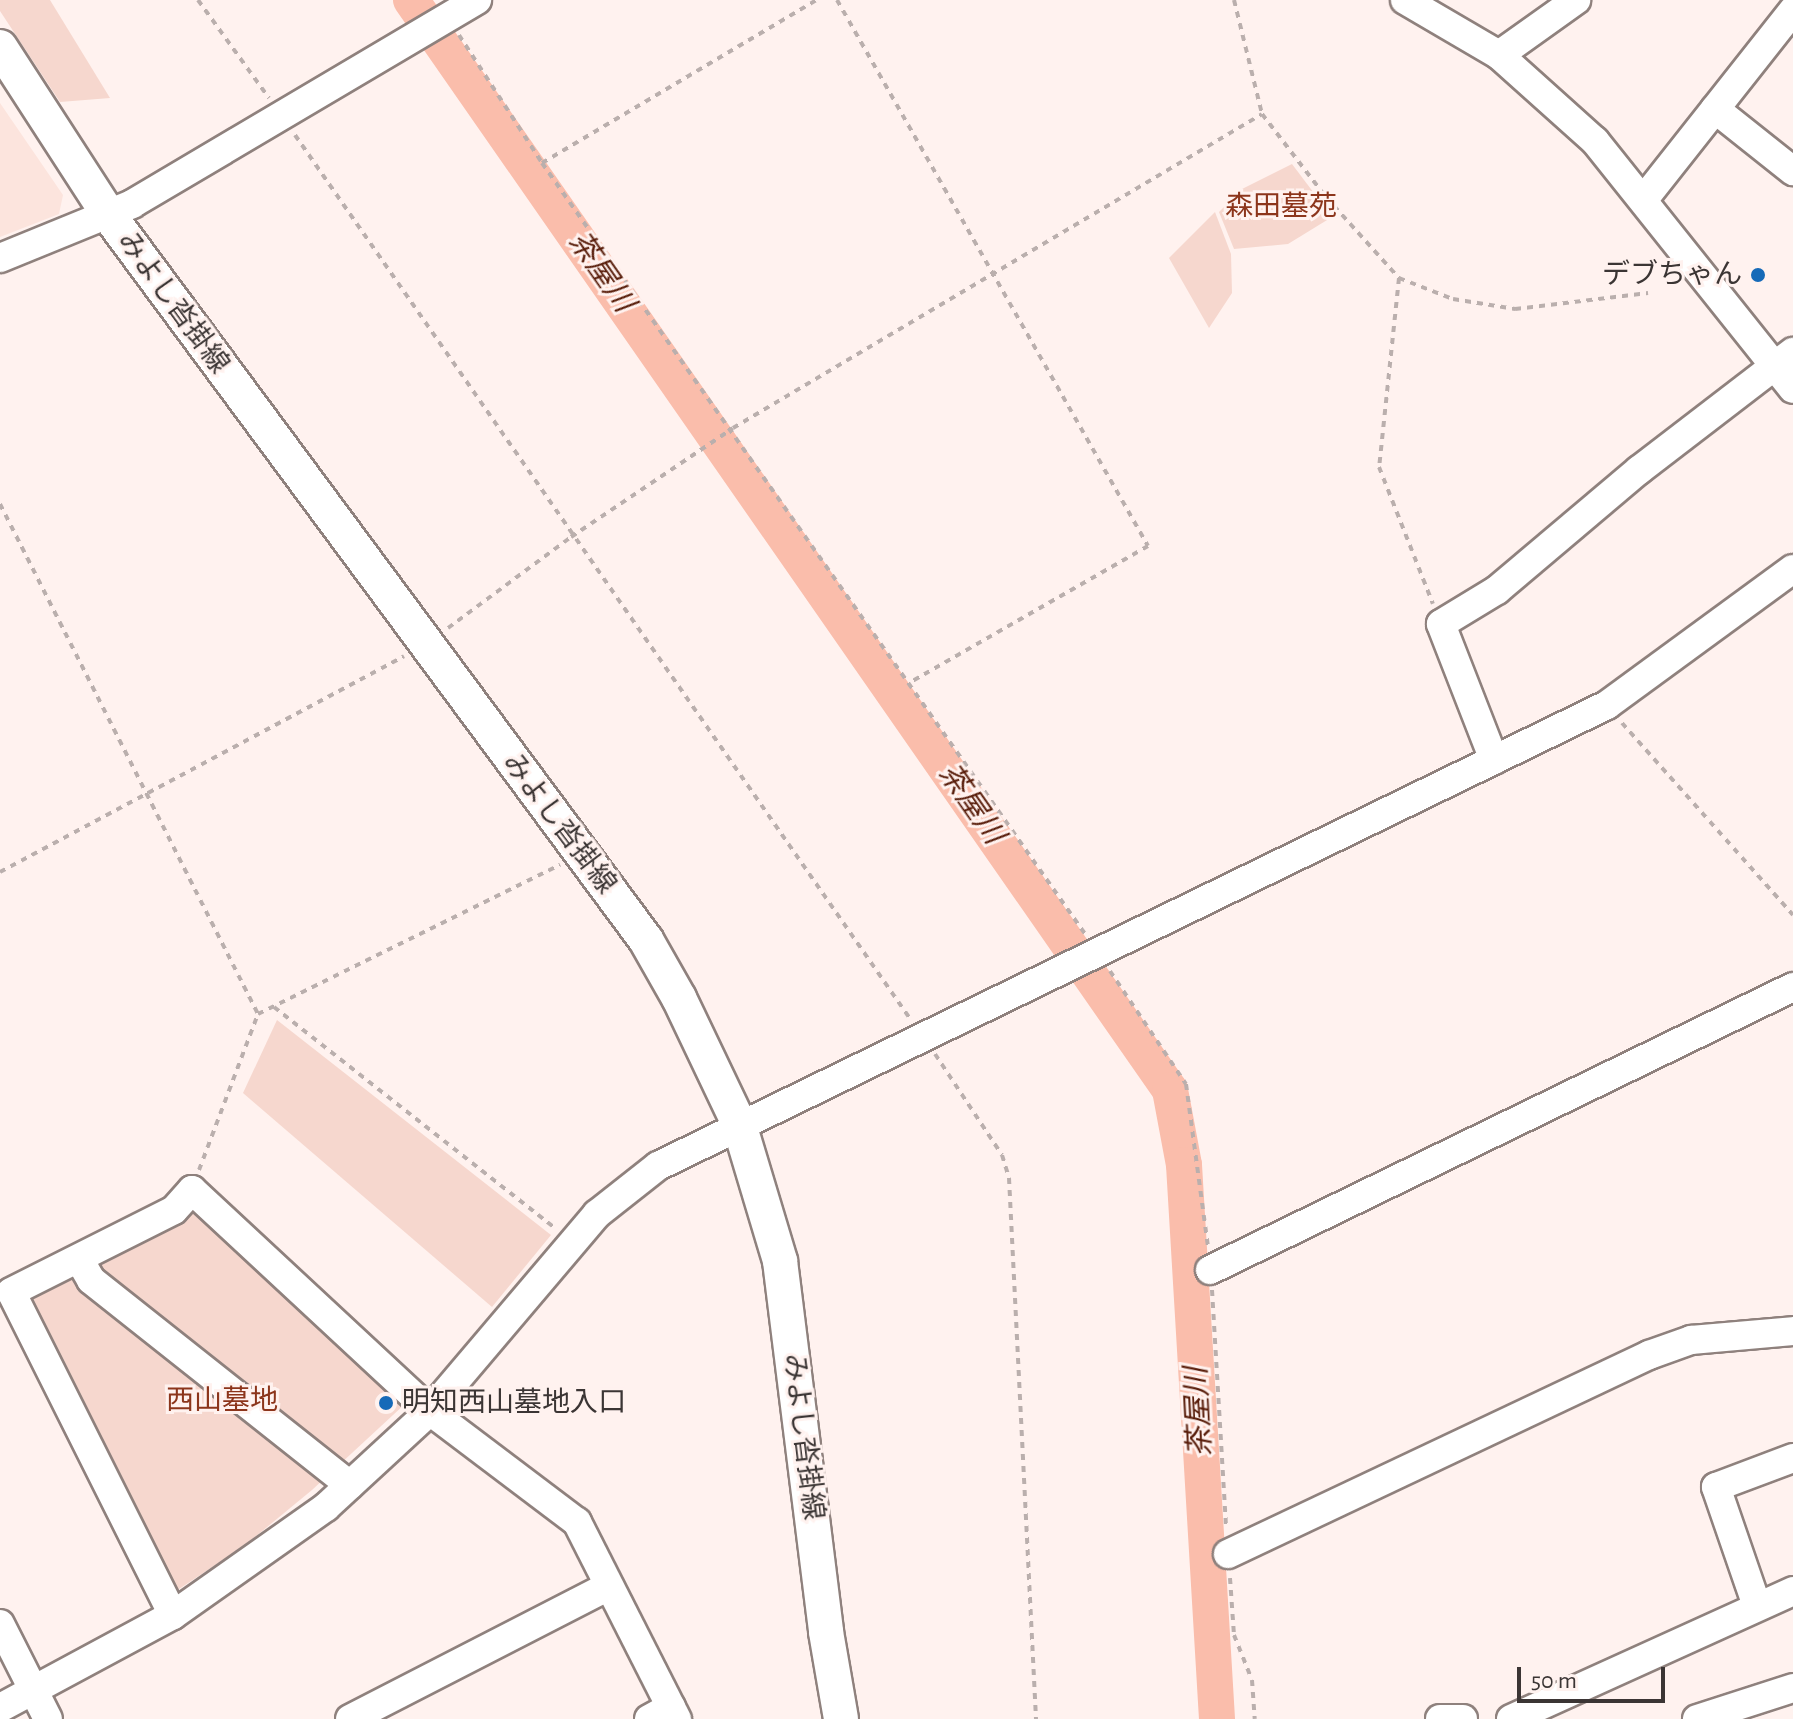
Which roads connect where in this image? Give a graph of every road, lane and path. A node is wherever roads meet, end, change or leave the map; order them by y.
1 (198, 0) edge
2 (477, 0) edge
3 (817, 0) edge
4 (837, 0) edge
5 (1234, 0) edge
6 (1405, 0) edge
7 (1576, 0) edge
8 (1793, 10) edge
9 (447, 18) junction
10 (0, 47) edge
11 (1499, 55) junction
12 (1715, 109) junction
13 (1262, 114) junction
14 (283, 117) junction
15 (542, 163) junction
16 (1793, 171) edge
17 (1644, 199) junction
18 (108, 214) junction
19 (0, 258) edge
20 (995, 277) junction
21 (1399, 278) junction
22 (1648, 293) dead end
23 (1788, 370) edge
24 (733, 428) junction
25 (0, 504) edge
26 (3, 517) edge
27 (571, 537) junction
28 (1793, 569) edge
29 (1441, 624) junction
30 (426, 644) junction
31 (909, 683) junction
32 (1607, 705) junction
33 (1494, 760) junction
34 (147, 796) junction
35 (581, 856) junction
36 (0, 872) edge
37 (1793, 915) edge
38 (1097, 952) junction
39 (1793, 987) edge
40 (274, 1007) junction
41 (258, 1014) junction
42 (922, 1035) junction
43 (739, 1124) junction
44 (192, 1190) junction
45 (572, 1241) junction
46 (79, 1259) junction
47 (1210, 1270) junction
48 (1793, 1331) edge
49 (430, 1411) junction
50 (1793, 1458) edge
51 (350, 1485) junction
52 (1228, 1554) junction
53 (609, 1586) junction
54 (1793, 1591) edge
55 (1757, 1606) junction
56 (173, 1615) junction
57 (0, 1624) edge
58 (1793, 1688) edge
59 (33, 1691) junction
60 (0, 1708) edge
61 (666, 1715) edge
62 (48, 1719) edge
63 (350, 1719) edge
64 (841, 1719) edge
65 (1036, 1719) edge
66 (1255, 1719) edge
67 (1440, 1719) edge
68 (1463, 1719) edge
69 (1511, 1719) edge
70 (1697, 1719) edge

1 - 14 path
2 - 9 street
3 - 15 path
4 - 20 path
5 - 13 path
6 - 11 street
7 - 11 street
8 - 12 street
9 - 14 street
9 - 15 path
10 - 18 main road, みよし沓掛線
11 - 17 street
12 - 16 street
12 - 17 street
13 - 20 path
13 - 21 path
14 - 18 street
14 - 27 path
15 - 24 path
17 - 23 street
18 - 19 street
18 - 30 main road, みよし沓掛線
20 - 24 path
20 - 31 path
21 - 22 path
21 - 29 path
23 - 29 street
24 - 27 path
24 - 31 path
25 - 26 path
26 - 34 path
27 - 30 path
27 - 42 path
28 - 32 street
29 - 33 street
30 - 34 path
30 - 35 main road, みよし沓掛線
31 - 38 path
32 - 33 street
32 - 37 path
33 - 38 street
34 - 36 path
34 - 41 path
35 - 40 path
35 - 43 main road, みよし沓掛線
38 - 42 street
38 - 47 path
39 - 47 street
40 - 41 path
40 - 45 path
41 - 44 path
42 - 43 street
42 - 65 path
43 - 45 street
43 - 64 main road, みよし沓掛線
44 - 46 street
44 - 49 street
45 - 49 street
46 - 51 street
46 - 56 street
47 - 52 path
48 - 52 street
49 - 51 street
49 - 53 street
50 - 55 street
51 - 56 street
52 - 66 path
53 - 61 street
53 - 63 street
54 - 55 street
55 - 69 street
56 - 59 street
57 - 59 street
58 - 70 street
59 - 60 street
59 - 62 street
67 - 68 street

